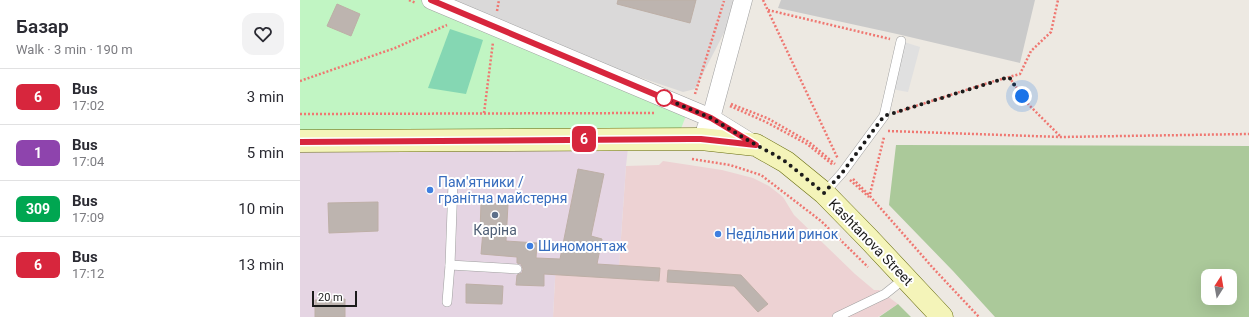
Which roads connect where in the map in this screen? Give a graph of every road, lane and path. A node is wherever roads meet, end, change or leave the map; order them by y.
1 (431, 0) edge
2 (724, 0) edge
3 (743, 0) edge
4 (763, 0) edge
5 (1058, 0) edge
6 (767, 10) junction
7 (450, 23) dead end
8 (494, 27) junction
9 (901, 41) joint
10 (1009, 77) junction
11 (300, 81) edge
12 (716, 97) junction
13 (689, 108) junction
14 (657, 112) dead end
15 (484, 113) junction
16 (300, 114) edge
17 (884, 116) junction
18 (711, 118) junction
19 (1249, 134) edge
20 (1062, 137) junction
21 (701, 139) junction
22 (300, 142) edge
23 (756, 145) junction
24 (691, 159) dead end
25 (843, 170) junction
26 (453, 183) dead end
27 (824, 193) junction
28 (869, 195) junction
29 (450, 265) junction
30 (869, 268) dead end
31 (517, 269) dead end
32 (905, 278) junction
33 (447, 302) dead end
34 (838, 317) edge
35 (942, 317) edge
36 (979, 317) edge

1 - 8 street
2 - 13 path
3 - 12 street
4 - 6 path
5 - 10 path
6 - 9 path
6 - 25 path
7 - 11 path
8 - 13 street
8 - 15 path
9 - 17 lane
10 - 17 path
10 - 20 path
12 - 18 street
12 - 25 path
13 - 18 street
14 - 15 path
15 - 16 path
17 - 25 lane
18 - 21 street
18 - 23 street
19 - 20 path
20 - 28 path
21 - 22 main road, Kashtanova Street
21 - 23 main road, Kashtanova Street
23 - 27 main road, Kashtanova Street
24 - 30 path
25 - 27 lane
25 - 28 path
26 - 29 lane
27 - 32 main road, Kashtanova Street
28 - 36 path
29 - 31 lane
29 - 33 lane
32 - 34 lane
32 - 35 main road, Kashtanova Street

